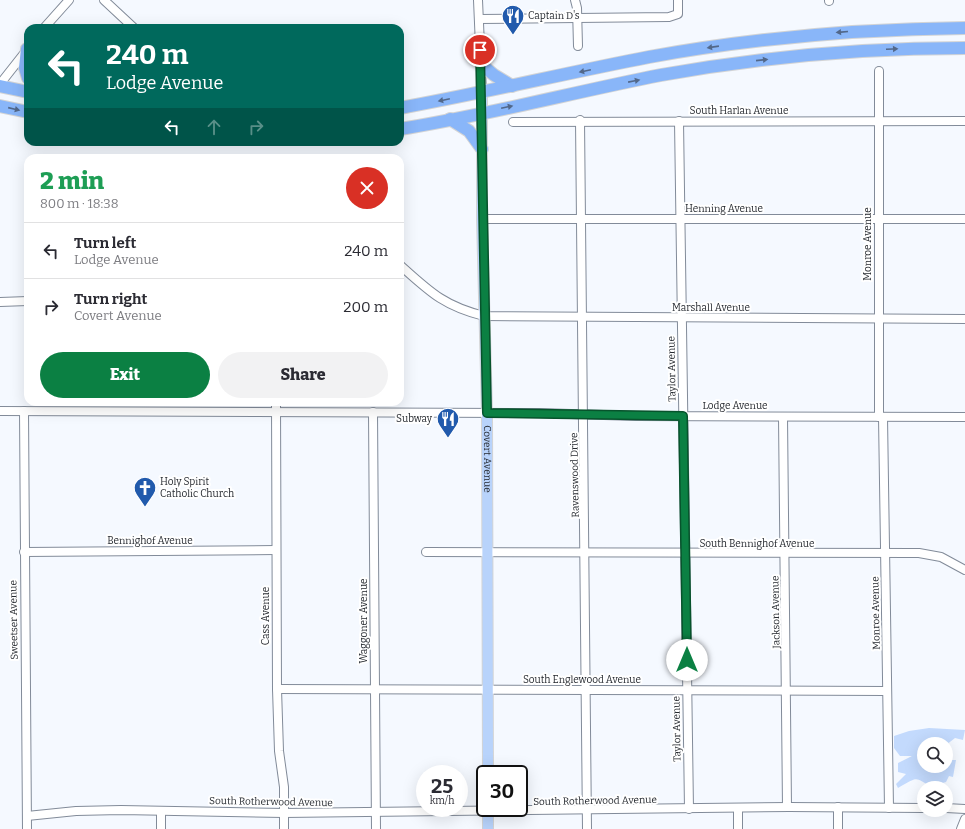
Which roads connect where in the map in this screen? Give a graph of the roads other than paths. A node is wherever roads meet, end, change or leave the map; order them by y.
1 (69, 0) edge
2 (104, 0) edge
3 (478, 0) edge
4 (678, 0) edge
5 (577, 3) edge
6 (479, 19) junction
7 (578, 19) junction
8 (48, 24) edge
9 (130, 24) edge
10 (965, 28) edge
11 (578, 46) dead end
12 (965, 48) edge
13 (24, 54) edge
14 (481, 64) junction
15 (879, 71) dead end
16 (0, 85) edge
17 (512, 86) junction
18 (24, 91) edge
19 (482, 92) junction
20 (0, 106) edge
21 (404, 107) edge
22 (24, 111) edge
23 (483, 112) junction
24 (450, 119) junction
25 (580, 120) junction
26 (679, 121) junction
27 (878, 121) junction
28 (965, 121) edge
29 (513, 122) dead end
30 (404, 127) edge
31 (482, 149) junction
32 (680, 218) junction
33 (482, 219) junction
34 (581, 219) junction
35 (878, 219) junction
36 (965, 219) edge
37 (404, 269) edge
38 (24, 301) edge
39 (0, 302) edge
40 (484, 316) junction
41 (582, 317) junction
42 (681, 317) junction
43 (879, 318) junction
44 (965, 319) edge
45 (149, 406) edge
46 (276, 406) edge
47 (0, 411) edge
48 (24, 411) junction
49 (149, 411) junction
50 (276, 411) junction
51 (373, 412) junction
52 (487, 413) junction
53 (584, 414) junction
54 (683, 416) junction
55 (783, 417) junction
56 (881, 417) junction
57 (965, 418) edge
58 (276, 550) junction
59 (24, 552) junction
60 (426, 552) dead end
61 (486, 552) junction
62 (585, 553) junction
63 (686, 553) junction
64 (785, 554) junction
65 (885, 554) junction
66 (965, 570) edge
67 (277, 689) junction
68 (374, 689) junction
69 (487, 690) junction
70 (586, 690) junction
71 (687, 690) junction
72 (787, 691) junction
73 (887, 691) junction
74 (488, 765) edge
75 (788, 807) junction
76 (838, 807) junction
77 (888, 808) junction
78 (917, 808) edge
79 (953, 808) edge
80 (689, 809) junction
81 (738, 809) junction
82 (965, 809) edge
83 (476, 810) edge
84 (528, 810) edge
85 (161, 811) junction
86 (588, 811) junction
87 (284, 813) junction
88 (376, 813) junction
89 (27, 816) junction
90 (488, 817) edge
91 (965, 819) edge
92 (27, 829) edge
93 (162, 829) edge
94 (284, 829) edge
95 (376, 829) edge
96 (488, 829) edge
97 (587, 829) edge
98 (738, 829) edge
99 (838, 829) edge
100 (962, 829) edge

1 - 8 street
2 - 9 street
3 - 6 street, Covert Avenue
4 - 7 street
5 - 7 street
6 - 7 street
6 - 14 street, Covert Avenue
7 - 11 street
10 -> 17 highway
23 -> 12 highway
13 - 16 street
14 - 17 highway
14 - 19 street, Covert Avenue
15 - 27 street, Monroe Avenue
16 - 18 highway
17 - 19 highway
19 -> 21 highway
19 - 23 main road, Covert Avenue
20 -> 22 highway
23 - 24 highway
23 - 31 main road, Covert Avenue
24 - 30 highway
24 - 31 highway
25 - 26 street, South Harlan Avenue
25 - 29 street, South Harlan Avenue
25 - 34 street, Ravenswood Drive
26 - 27 street, South Harlan Avenue
26 - 32 street, Taylor Avenue
27 - 28 street, South Harlan Avenue
27 - 35 street, Monroe Avenue
31 - 33 main road, Covert Avenue
32 - 34 street, Henning Avenue
32 - 35 street, Henning Avenue
32 - 42 street, Taylor Avenue
33 - 34 street, Henning Avenue
33 - 40 main road, Covert Avenue
34 - 41 street, Ravenswood Drive
35 - 36 street, Henning Avenue
35 - 43 street, Monroe Avenue
37 - 40 street, Marshall Avenue
38 - 39 street
40 - 41 street, Marshall Avenue
40 - 52 main road, Covert Avenue
41 - 42 street, Marshall Avenue
41 - 53 street, Ravenswood Drive
42 - 43 street, Marshall Avenue
42 - 54 street, Taylor Avenue
43 - 44 street, Marshall Avenue
43 - 56 street, Monroe Avenue
45 - 49 street
46 - 50 street, Cass Avenue
47 - 48 street, Lodge Avenue
48 - 49 street, Lodge Avenue
48 - 59 street, Sweetser Avenue
49 - 50 street, Lodge Avenue
50 - 51 street, Lodge Avenue
50 - 58 street, Cass Avenue
51 - 52 street, Lodge Avenue
51 - 68 street, Waggoner Avenue
52 - 53 street, Lodge Avenue
52 - 61 main road, Covert Avenue
53 - 54 street, Lodge Avenue
53 - 62 street, Ravenswood Drive
54 - 55 street, Lodge Avenue
54 - 63 street, Taylor Avenue
55 - 56 street, Lodge Avenue
55 - 64 street, Jackson Avenue
56 - 57 street, Lodge Avenue
56 - 65 street, Monroe Avenue
58 - 59 street, Bennighof Avenue
58 - 67 street, Cass Avenue
59 - 89 street, Sweetser Avenue
60 - 61 street, South Bennighof Avenue
61 - 62 street, South Bennighof Avenue
61 - 69 main road, Covert Avenue
62 - 63 street, South Bennighof Avenue
62 - 70 street, Ravenswood Drive
63 - 64 street, South Bennighof Avenue
63 - 71 street, Taylor Avenue
64 - 65 street, South Bennighof Avenue
64 - 72 street, Jackson Avenue
65 - 66 street, South Bennighof Avenue
65 - 73 street, Monroe Avenue
67 - 68 street, South Englewood Avenue
67 - 87 street, Cass Avenue
68 - 69 street, South Englewood Avenue
68 - 88 street, Waggoner Avenue
69 - 70 street, South Englewood Avenue
69 - 74 main road, Covert Avenue
70 - 71 street, South Englewood Avenue
70 - 86 street, Ravenswood Drive
71 - 72 street, South Englewood Avenue
71 - 80 street, Taylor Avenue
72 - 73 street, South Englewood Avenue
72 - 75 street, Jackson Avenue
73 - 77 street, Monroe Avenue
75 - 76 street, South Rotherwood Avenue
75 - 81 street, South Rotherwood Avenue
76 - 77 street, South Rotherwood Avenue
76 - 99 street
77 - 78 street, South Rotherwood Avenue
79 - 82 street
80 - 81 street, South Rotherwood Avenue
80 - 86 street, South Rotherwood Avenue
81 - 98 street
83 - 88 street, South Rotherwood Avenue
84 - 86 street, South Rotherwood Avenue
85 - 87 street, South Rotherwood Avenue
85 - 89 street, South Rotherwood Avenue
85 - 93 street
86 - 97 street, Ravenswood Drive
87 - 88 street, South Rotherwood Avenue
87 - 94 street, Cass Avenue
88 - 95 street, Waggoner Avenue
89 - 92 street, Sweetser Avenue
90 - 96 main road
91 - 100 street

